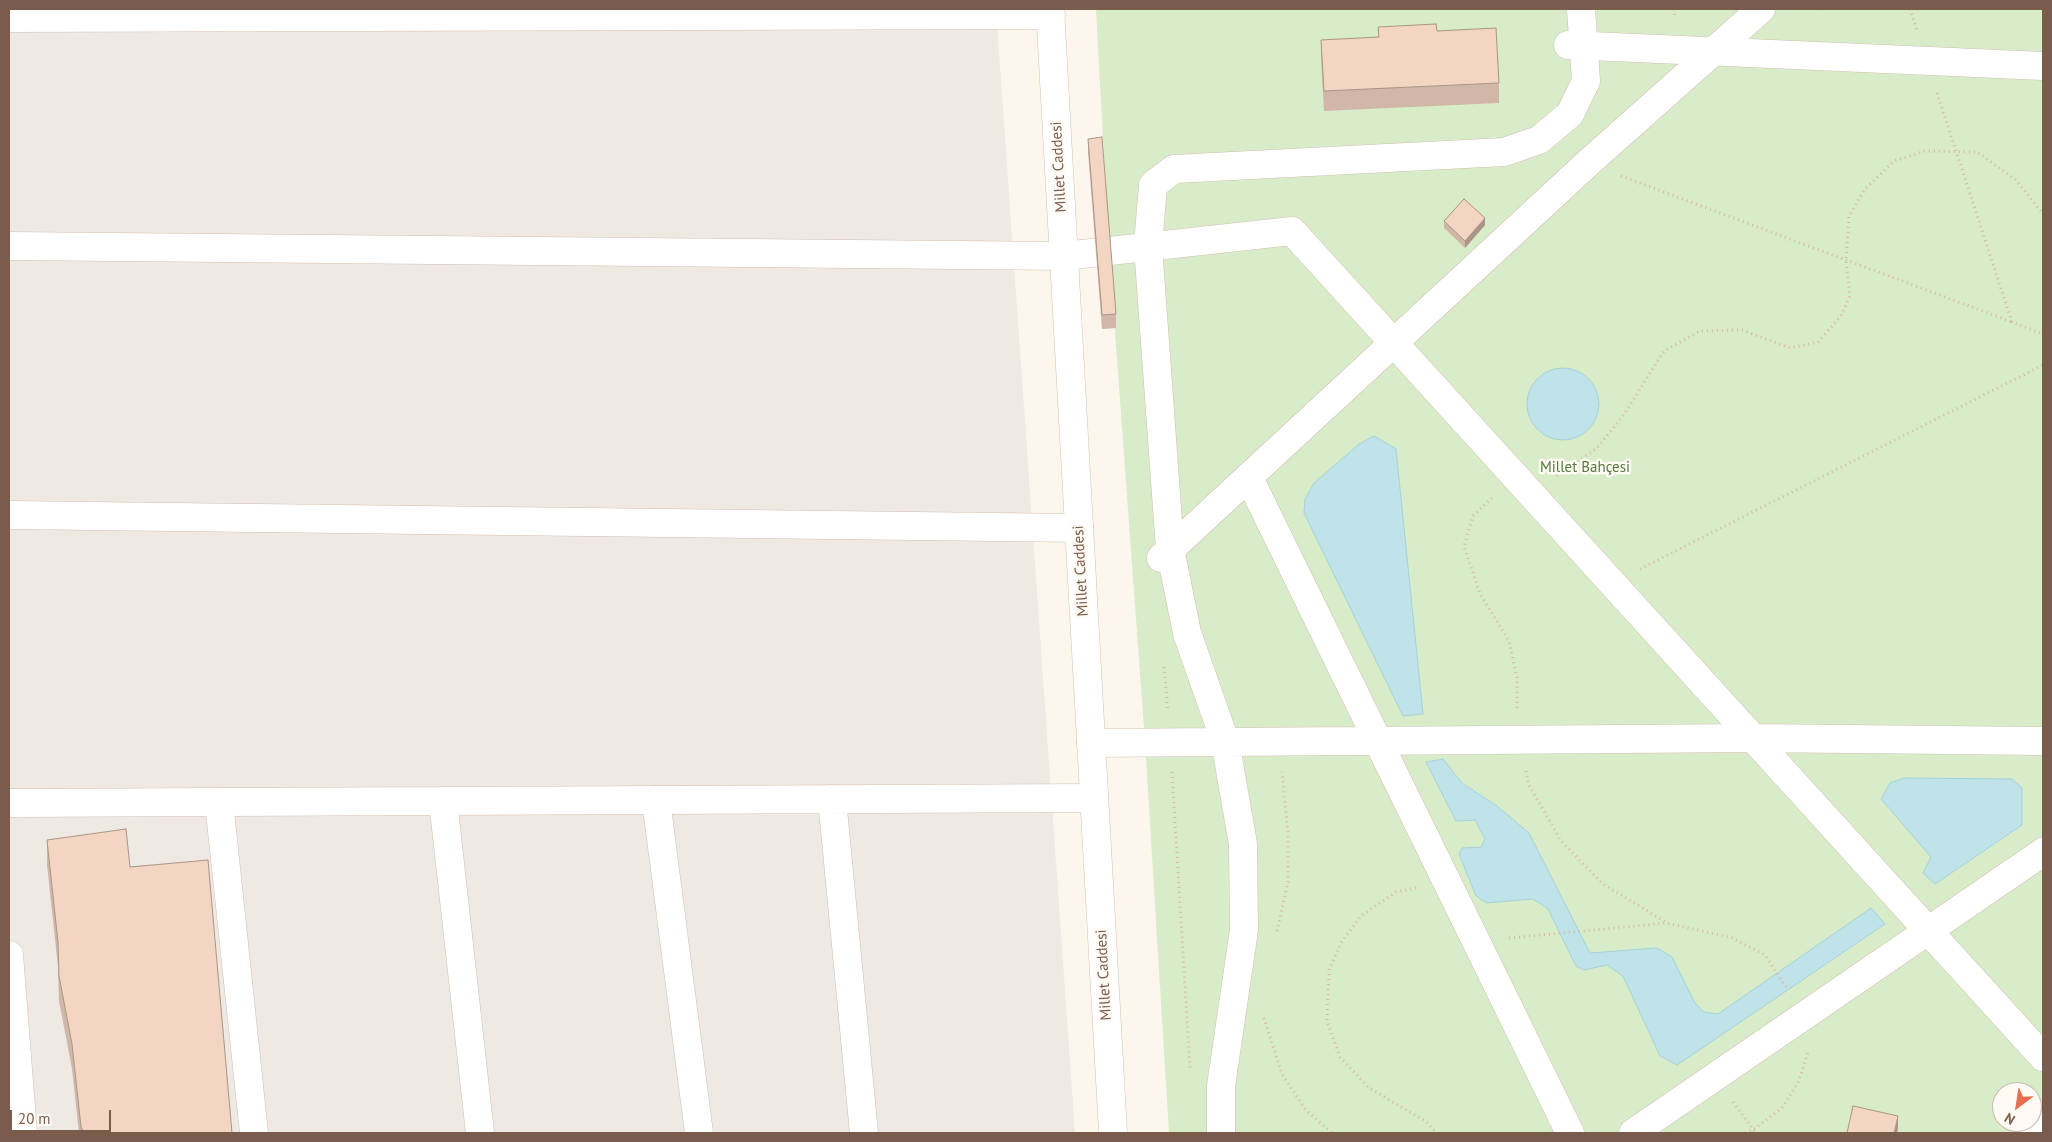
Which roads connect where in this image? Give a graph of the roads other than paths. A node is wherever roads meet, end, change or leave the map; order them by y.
1 (1581, 9) edge
2 (1761, 9) edge
3 (1050, 12) edge
4 (9, 18) edge
5 (1575, 45) junction
6 (1714, 51) junction
7 (2043, 66) edge
8 (9, 246) edge
9 (1148, 246) junction
10 (1064, 256) junction
11 (1393, 342) junction
12 (1249, 478) junction
13 (9, 515) edge
14 (1079, 528) junction
15 (1162, 556) junction
16 (1753, 738) junction
17 (1377, 741) junction
18 (2043, 741) edge
19 (1226, 742) junction
20 (1091, 743) junction
21 (1094, 798) junction
22 (832, 799) junction
23 (656, 800) junction
24 (443, 801) junction
25 (219, 802) junction
26 (9, 803) edge
27 (2043, 852) edge
28 (1928, 930) junction
29 (9, 955) edge
30 (10, 997) edge
31 (2043, 1057) edge
32 (2043, 1124) edge
33 (23, 1133) edge
34 (254, 1133) edge
35 (480, 1133) edge
36 (699, 1133) edge
37 (864, 1133) edge
38 (1113, 1133) edge
39 (1221, 1133) edge
40 (1570, 1133) edge
41 (1633, 1133) edge
42 (2034, 1133) edge

1 - 5 street
2 - 6 street
3 - 4 street
3 - 10 street, Millet Caddesi
5 - 6 street
5 - 9 street
6 - 7 street
6 - 11 street
8 - 10 street
9 - 10 street
9 - 11 street
9 - 15 street
10 - 14 street, Millet Caddesi
11 - 12 street
11 - 16 street
12 - 15 street
12 - 17 street
13 - 14 street
14 - 20 street, Millet Caddesi
15 - 19 street
16 - 17 street
16 - 18 street
16 - 28 street
17 - 19 street
17 - 40 street
19 - 20 street
19 - 39 street
20 - 21 street, Millet Caddesi
21 - 22 street
21 - 38 street, Millet Caddesi
22 - 23 street
22 - 37 street
23 - 24 street
23 - 36 street
24 - 25 street
24 - 35 street
25 - 26 street
25 - 34 street
27 - 28 street
28 - 31 street
28 - 41 street
29 - 30 street
30 - 33 street
32 - 42 street

